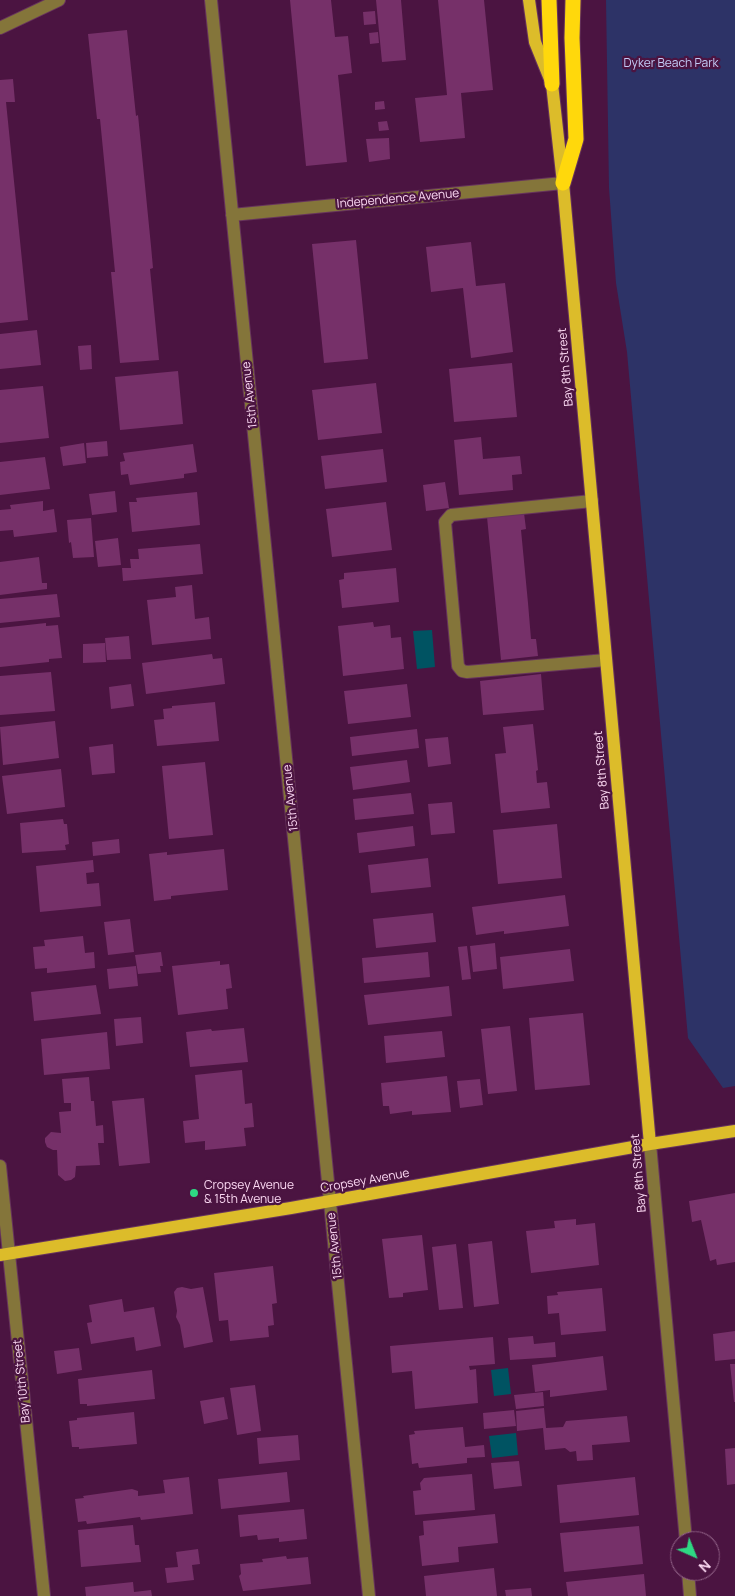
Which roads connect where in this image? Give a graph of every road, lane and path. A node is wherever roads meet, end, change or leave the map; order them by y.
1 (60, 0) edge
2 (211, 0) edge
3 (529, 0) edge
4 (549, 0) edge
5 (573, 0) edge
6 (0, 28) edge
7 (552, 84) junction
8 (563, 183) junction
9 (232, 215) junction
10 (592, 501) junction
11 (606, 660) junction
12 (735, 1131) edge
13 (650, 1144) junction
14 (0, 1166) edge
15 (331, 1201) junction
16 (4, 1254) edge
17 (685, 1531) edge
18 (689, 1581) edge
19 (44, 1596) edge
20 (369, 1596) edge
21 (690, 1596) edge

1 - 6 street
2 - 9 street, 15th Avenue
3 - 7 main road, Bay 8th Street
4 - 7 highway
5 - 8 highway
7 - 8 main road, Bay 8th Street
8 - 9 street, Independence Avenue
8 - 10 main road, Bay 8th Street
9 - 15 street, 15th Avenue
10 - 11 main road, Bay 8th Street
10 - 11 street
11 - 13 main road, Bay 8th Street
12 - 13 main road, Cropsey Avenue
13 - 15 main road, Cropsey Avenue
13 - 17 street, Bay 8th Street
14 - 16 street, Bay 10th Street
15 - 16 main road, Cropsey Avenue
15 - 20 street, 15th Avenue
16 - 19 street, Bay 10th Street
18 - 21 street

